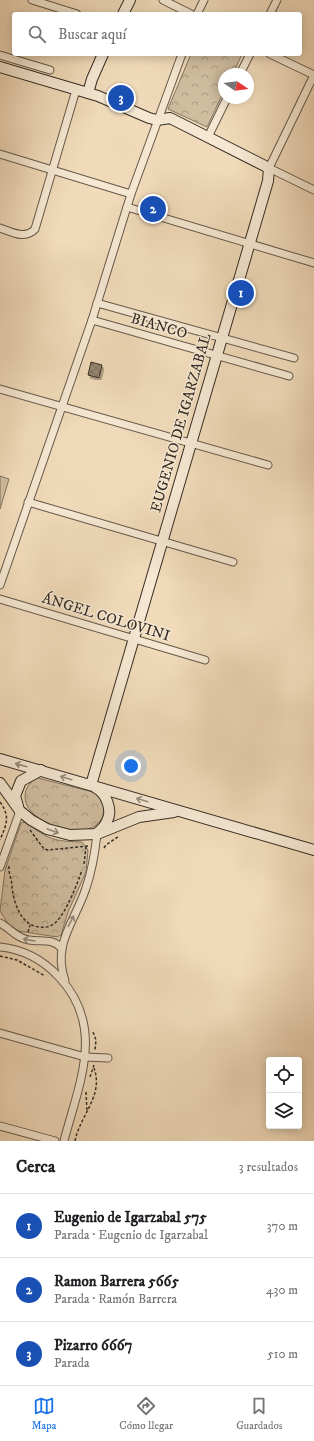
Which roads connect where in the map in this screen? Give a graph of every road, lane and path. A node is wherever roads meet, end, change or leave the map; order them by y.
1 (32, 0) edge
2 (130, 0) edge
3 (162, 0) edge
4 (204, 0) edge
5 (277, 0) edge
6 (71, 12) edge
7 (124, 12) edge
8 (187, 12) edge
9 (198, 12) edge
10 (271, 12) edge
11 (0, 55) edge
12 (102, 56) edge
13 (181, 56) edge
14 (249, 56) edge
15 (274, 56) edge
16 (0, 67) edge
17 (243, 68) edge
18 (50, 70) dead end
19 (314, 75) edge
20 (76, 90) junction
21 (88, 93) junction
22 (224, 104) edge
23 (157, 120) junction
24 (208, 137) junction
25 (0, 154) edge
26 (269, 168) junction
27 (53, 170) junction
28 (313, 188) edge
29 (131, 194) junction
30 (127, 207) junction
31 (0, 228) edge
32 (249, 244) junction
33 (314, 263) edge
34 (97, 303) junction
35 (92, 320) junction
36 (222, 338) junction
37 (217, 355) junction
38 (294, 358) dead end
39 (289, 376) dead end
40 (0, 389) edge
41 (61, 406) junction
42 (192, 443) junction
43 (268, 465) dead end
44 (28, 502) junction
45 (162, 542) junction
46 (233, 562) dead end
47 (0, 585) edge
48 (0, 599) edge
49 (134, 640) junction
50 (204, 660) dead end
51 (0, 759) edge
52 (41, 770) junction
53 (0, 783) edge
54 (91, 785) junction
55 (0, 802) edge
56 (20, 810) junction
57 (180, 812) junction
58 (28, 828) dead end
59 (124, 833) dead end
60 (97, 834) junction
61 (0, 840) edge
62 (86, 846) junction
63 (95, 847) junction
64 (104, 848) junction
65 (314, 850) edge
66 (103, 853) dead end
67 (10, 864) dead end
68 (0, 867) edge
69 (74, 891) junction
70 (85, 892) junction
71 (0, 923) edge
72 (0, 947) edge
73 (61, 948) junction
74 (0, 956) edge
75 (61, 957) junction
76 (45, 964) junction
77 (48, 977) dead end
78 (67, 985) junction
79 (85, 1028) junction
80 (0, 1033) edge
81 (85, 1057) junction
82 (95, 1058) junction
83 (108, 1058) dead end
84 (94, 1068) junction
85 (88, 1081) dead end
86 (87, 1088) dead end
87 (87, 1112) junction
88 (0, 1126) edge
89 (55, 1141) edge
90 (64, 1141) edge
91 (75, 1141) edge

1 - 6 street
2 - 7 street
3 - 8 street
4 - 9 street
5 - 10 street
11 - 18 street
12 - 21 street
13 - 23 street
14 - 17 street
15 - 19 street
16 - 20 street
19 - 26 street, EUGENIO DE IGARZABAL
20 - 21 street
20 - 27 street
21 - 23 street
22 - 24 street
23 - 24 street
23 - 29 street
24 - 26 street
25 - 27 street
26 - 28 street
26 - 32 street, EUGENIO DE IGARZABAL
27 - 29 street
27 - 31 street
29 - 30 street
30 - 32 street
30 - 34 street
32 - 33 street
32 - 36 street, EUGENIO DE IGARZABAL
34 - 35 street
34 - 36 street
35 - 37 street, BIANCO
35 - 41 street
36 - 37 street, EUGENIO DE IGARZABAL
36 - 38 street
37 - 39 street, BIANCO
37 - 42 street, EUGENIO DE IGARZABAL
40 - 41 street
41 - 42 street
41 - 44 street
42 - 43 street
42 - 45 street, EUGENIO DE IGARZABAL
44 - 45 street
44 - 47 street
45 - 46 street
45 - 49 street, EUGENIO DE IGARZABAL
48 - 49 street, ÁNGEL COLOVINI
49 - 50 street, ÁNGEL COLOVINI
49 - 54 street, EUGENIO DE IGARZABAL
52 -> 51 street
54 -> 52 street
52 - 56 street
53 - 56 street
57 -> 54 street
54 - 60 street
55 - 61 path
56 -> 60 street
56 - 68 street
57 - 60 street
57 - 65 street
58 - 62 path
59 - 64 path
60 - 63 street
62 - 63 path
62 - 69 path
63 - 64 path
63 - 70 street
64 - 66 path
67 - 69 path
69 - 70 path
73 -> 70 street
73 -> 71 street
72 - 76 street
73 - 75 street
74 - 77 path
75 - 76 street
75 - 78 street
76 - 78 street
78 - 79 street
79 - 81 street
79 - 82 path
80 - 81 street
81 - 82 street
81 - 90 street
82 - 83 street
82 - 84 path
84 - 85 path
84 - 87 path
86 - 87 path
87 - 91 path
88 - 89 street

